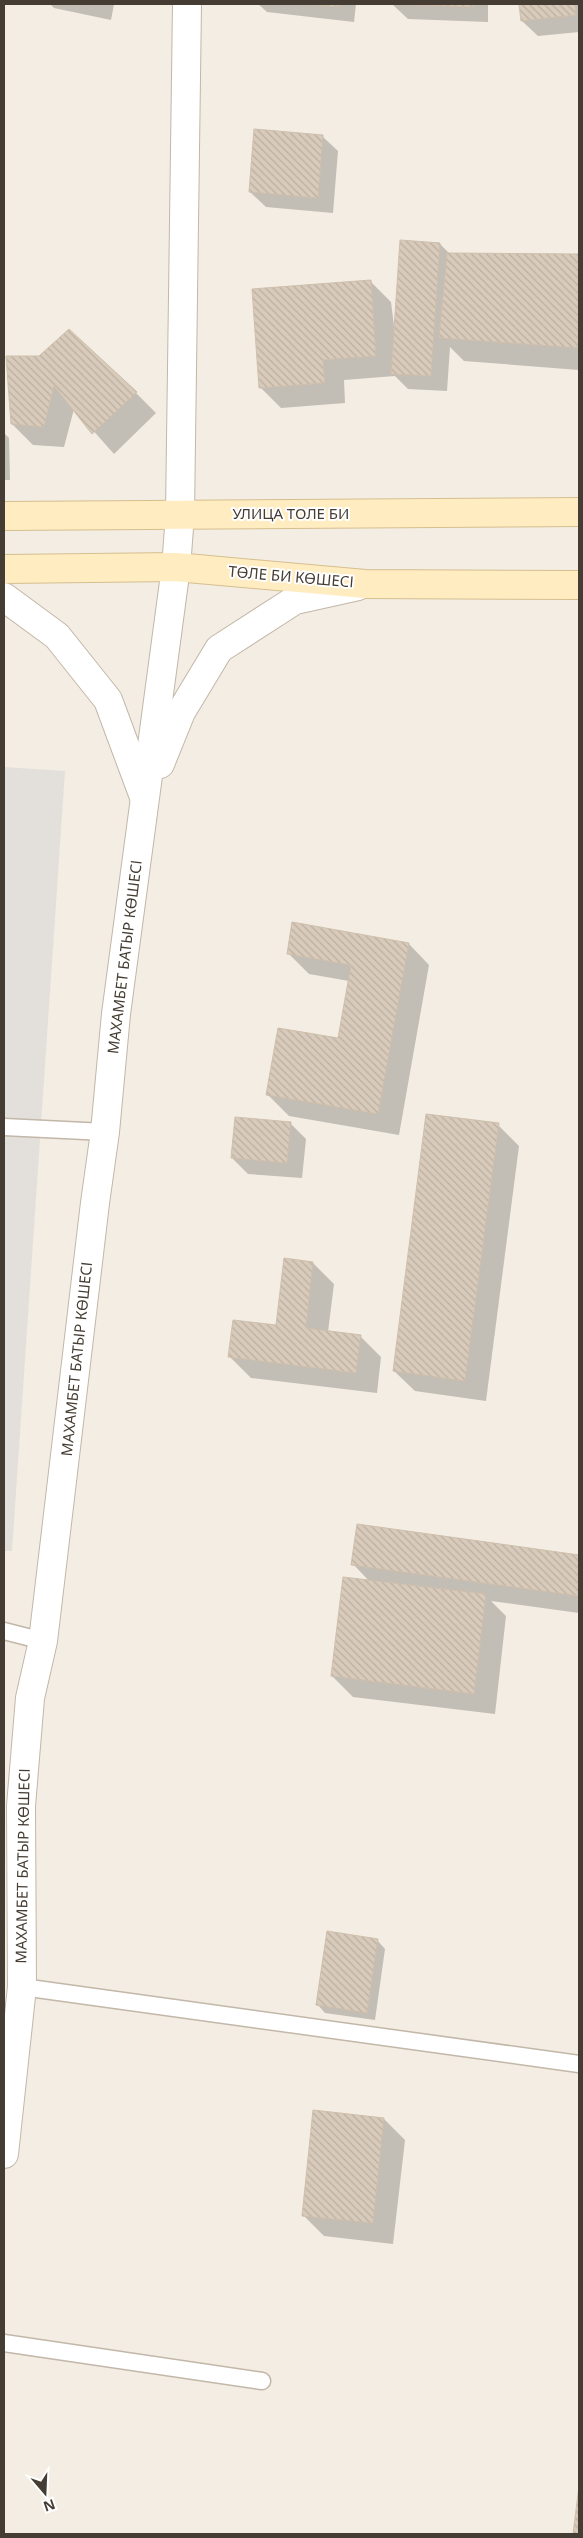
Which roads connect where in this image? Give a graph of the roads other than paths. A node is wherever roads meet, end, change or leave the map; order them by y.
1 (187, 4) edge
2 (579, 512) edge
3 (180, 515) junction
4 (4, 516) edge
5 (176, 566) junction
6 (4, 570) edge
7 (365, 584) junction
8 (579, 585) edge
9 (4, 597) edge
10 (145, 800) junction
11 (4, 1126) edge
12 (105, 1132) junction
13 (4, 1631) edge
14 (43, 1641) junction
15 (12, 1805) edge
16 (22, 1987) junction
17 (579, 2064) edge
18 (4, 2154) edge
19 (4, 2343) edge
20 (262, 2381) dead end

1 - 3 street, МАХАМБЕТ БАТЫР КӨШЕСІ
2 - 3 main road, УЛИЦА ТОЛЕ БИ
3 - 4 main road, УЛИЦА ТОЛЕ БИ
3 - 5 street, МАХАМБЕТ БАТЫР КӨШЕСІ
5 - 6 main road, ТӨЛЕ БИ КӨШЕСІ
5 - 7 main road, ТӨЛЕ БИ КӨШЕСІ
5 - 10 street, МАХАМБЕТ БАТЫР КӨШЕСІ
7 - 8 main road, ТӨЛЕ БИ КӨШЕСІ
7 - 10 street
9 - 10 street
10 - 12 street, МАХАМБЕТ БАТЫР КӨШЕСІ
11 - 12 lane
12 - 14 street, МАХАМБЕТ БАТЫР КӨШЕСІ
13 - 14 lane
14 - 15 street, МАХАМБЕТ БАТЫР КӨШЕСІ
15 - 16 street, МАХАМБЕТ БАТЫР КӨШЕСІ
16 - 17 lane
16 - 18 street, МАХАМБЕТ БАТЫР КӨШЕСІ
19 - 20 lane

